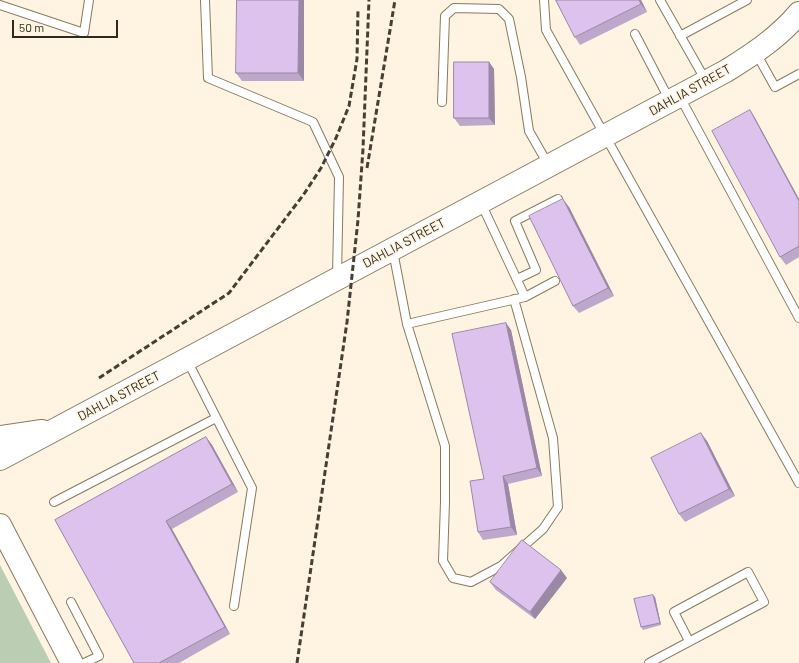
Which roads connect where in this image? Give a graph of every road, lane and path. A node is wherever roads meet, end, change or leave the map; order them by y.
1 (89, 0) edge
2 (205, 0) edge
3 (544, 0) edge
4 (660, 0) edge
5 (747, 0) edge
6 (0, 5) edge
7 (799, 12) edge
8 (636, 34) dead end
9 (680, 36) junction
10 (755, 53) junction
11 (799, 74) edge
12 (707, 81) junction
13 (675, 99) junction
14 (442, 102) dead end
15 (605, 136) junction
16 (549, 166) junction
17 (558, 199) dead end
18 (481, 202) junction
19 (392, 249) junction
20 (337, 279) junction
21 (517, 279) junction
22 (555, 281) edge
23 (525, 297) junction
24 (514, 299) junction
25 (799, 318) edge
26 (407, 324) junction
27 (186, 359) junction
28 (216, 418) junction
29 (71, 421) junction
30 (0, 437) edge
31 (0, 459) edge
32 (799, 483) edge
33 (54, 502) dead end
34 (0, 525) edge
35 (0, 538) edge
36 (18, 560) junction
37 (71, 602) dead end
38 (234, 606) dead end
39 (689, 642) junction
40 (101, 659) edge
41 (72, 663) edge
42 (84, 663) edge
43 (649, 663) edge

1 - 6 lane
2 - 20 lane
3 - 15 lane
4 - 9 lane
5 - 9 lane
7 - 10 street, DAHLIA STREET
8 - 13 lane
9 - 12 lane
10 - 11 lane
10 - 12 street, DAHLIA STREET
12 - 13 street, DAHLIA STREET
13 - 15 street, DAHLIA STREET
13 - 25 lane
14 - 16 lane
15 - 16 street, DAHLIA STREET
15 - 32 lane
16 - 18 street, DAHLIA STREET
17 - 21 lane
18 - 19 street, DAHLIA STREET
18 - 21 lane
19 - 20 street, DAHLIA STREET
19 - 26 lane
20 - 27 street, DAHLIA STREET
21 - 23 lane
22 - 23 lane
23 - 24 lane
24 - 26 lane
24 - 26 lane
27 - 28 lane
27 - 29 street, DAHLIA STREET
28 - 33 lane
28 - 38 lane
29 - 30 street
29 - 31 street, DAHLIA STREET
34 - 36 street
35 - 36 street
36 - 41 street
37 - 40 lane
39 - 39 lane
39 - 43 lane
40 - 42 lane

